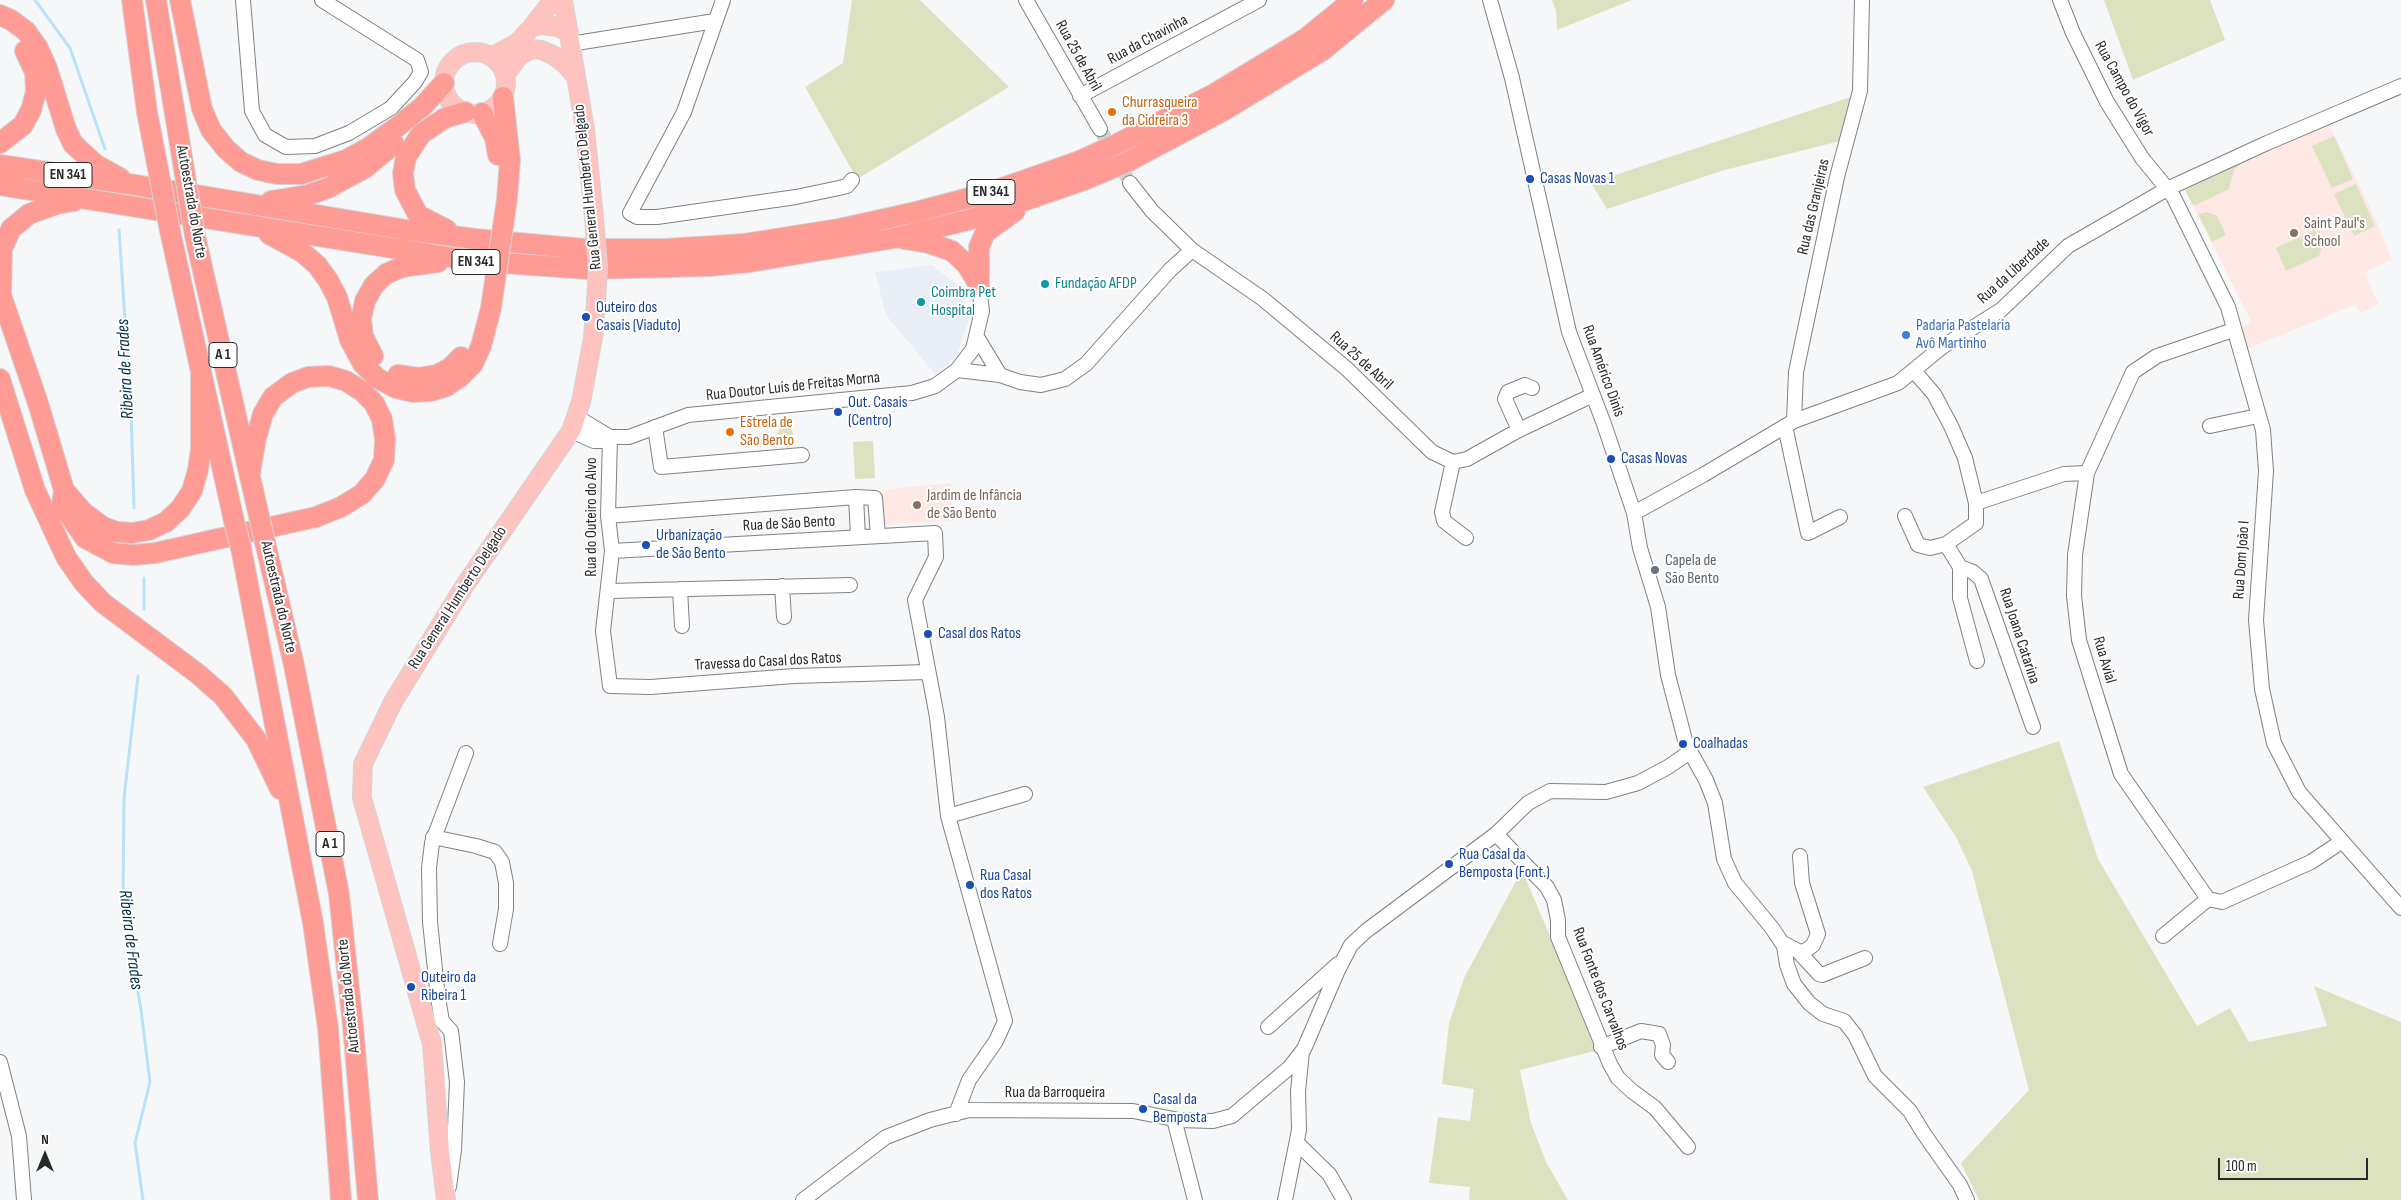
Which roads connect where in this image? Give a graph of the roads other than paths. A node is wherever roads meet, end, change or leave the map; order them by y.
1 (132, 0) edge
2 (156, 0) edge
3 (180, 0) edge
4 (192, 0) edge
5 (243, 0) edge
6 (322, 0) edge
7 (553, 0) edge
8 (563, 0) edge
9 (723, 0) edge
10 (1026, 0) edge
11 (1259, 0) edge
12 (1353, 0) edge
13 (1384, 0) edge
14 (1490, 0) edge
15 (1862, 0) edge
16 (2060, 0) edge
17 (0, 15) edge
18 (715, 21) junction
19 (532, 27) junction
20 (0, 28) edge
21 (569, 38) junction
22 (541, 50) junction
23 (491, 57) junction
24 (505, 75) junction
25 (575, 76) junction
26 (196, 80) junction
27 (2401, 86) edge
28 (445, 87) junction
29 (1080, 96) junction
30 (503, 97) junction
31 (474, 113) junction
32 (1100, 130) tunnel mouth
33 (0, 143) edge
34 (0, 165) edge
35 (852, 180) dead end
36 (1130, 183) tunnel mouth
37 (0, 185) edge
38 (135, 185) junction
39 (2167, 189) junction
40 (1038, 197) junction
41 (501, 198) junction
42 (86, 199) junction
43 (233, 201) junction
44 (246, 224) junction
45 (895, 238) junction
46 (475, 239) junction
47 (1192, 250) junction
48 (473, 261) junction
49 (979, 286) junction
50 (1, 294) edge
51 (485, 307) junction
52 (2233, 330) junction
53 (977, 337) junction
54 (988, 356) junction
55 (0, 363) edge
56 (957, 370) junction
57 (1914, 371) junction
58 (201, 372) junction
59 (979, 373) junction
60 (1000, 375) junction
61 (0, 379) edge
62 (1532, 388) dead end
63 (1592, 394) junction
64 (2258, 416) junction
65 (0, 421) edge
66 (1789, 423) junction
67 (574, 424) junction
68 (2210, 426) dead end
69 (655, 427) junction
70 (1518, 430) junction
71 (610, 437) junction
72 (802, 455) dead end
73 (1452, 462) junction
74 (25, 463) junction
75 (250, 473) junction
76 (2087, 473) junction
77 (64, 490) junction
78 (856, 497) junction
79 (1976, 503) junction
80 (1634, 513) junction
81 (608, 516) junction
82 (1906, 516) dead end
83 (1840, 518) dead end
84 (878, 536) junction
85 (858, 537) junction
86 (1466, 538) dead end
87 (1946, 544) junction
88 (612, 550) junction
89 (1960, 567) junction
90 (850, 585) dead end
91 (782, 586) junction
92 (680, 589) junction
93 (609, 591) junction
94 (784, 617) dead end
95 (682, 626) dead end
96 (1977, 661) dead end
97 (927, 672) junction
98 (610, 686) joint
99 (2033, 728) dead end
100 (1690, 752) junction
101 (466, 753) dead end
102 (1025, 794) dead end
103 (948, 816) junction
104 (1496, 834) junction
105 (298, 837) junction
106 (433, 838) junction
107 (2341, 842) junction
108 (1800, 856) dead end
109 (2208, 899) junction
110 (2401, 908) edge
111 (2164, 936) dead end
112 (1781, 942) junction
113 (500, 944) dead end
114 (1798, 952) junction
115 (1345, 956) junction
116 (1866, 958) dead end
117 (435, 1022) junction
118 (1268, 1027) dead end
119 (1601, 1047) junction
120 (1303, 1050) junction
121 (0, 1062) edge
122 (1668, 1062) dead end
123 (956, 1114) junction
124 (1174, 1119) junction
125 (1297, 1143) junction
126 (1688, 1147) dead end
127 (24, 1200) edge
128 (341, 1200) edge
129 (368, 1200) edge
130 (447, 1200) edge
131 (803, 1200) edge
132 (1194, 1200) edge
133 (1285, 1200) edge
134 (1344, 1200) edge
135 (1967, 1200) edge

1 - 58 highway, Autoestrada do Norte / A 1, bridge
2 - 75 highway, Autoestrada do Norte / A 1, bridge
3 - 26 highway
4 - 26 highway
5 - 6 street
7 - 19 main road
8 - 21 main road, Rua General Humberto Delgado
9 - 18 street
10 - 29 street, Rua 25 de Abril
11 - 29 street, Rua da Chavinha
12 - 46 highway, EN 341
13 - 40 highway, EN 341
14 - 63 street, Rua Américo Dinis
15 - 66 street, Rua das Granjeiras
16 - 39 street, Rua Campo do Vigor
17 - 38 highway
18 - 21 street
18 - 35 street
19 - 21 main road
19 - 23 main road
20 - 33 highway
21 - 22 main road
21 - 25 main road, Rua General Humberto Delgado
22 - 24 main road
22 - 25 main road
23 - 24 main road
23 - 28 main road
24 - 30 main road
25 - 67 main road, Rua General Humberto Delgado, bridge
26 - 28 highway
27 - 39 street, Rua da Liberdade
28 - 31 main road
28 - 43 highway
29 - 32 street, Rua 25 de Abril
30 - 31 main road
30 - 41 highway
31 - 41 highway
31 - 46 highway
34 - 38 highway, EN 341
36 - 47 street, Rua 25 de Abril
37 - 42 highway, EN 341
38 - 43 highway, EN 341
39 - 52 street, Rua Dom João I
39 - 57 street, Rua da Liberdade
40 - 45 highway, EN 341
40 - 49 highway
41 - 51 highway
42 - 44 highway, EN 341
42 - 50 highway
43 - 46 highway, EN 341
44 - 48 highway, EN 341
44 - 51 highway
45 - 48 highway, EN 341
45 - 49 highway
47 - 60 street
47 - 73 street, Rua 25 de Abril
48 - 51 highway
49 - 53 street, Rua Doutor Luís de Freitas Morna
50 - 77 highway
52 - 64 street, Rua Dom João I
52 - 76 street, Rua Avial
53 - 54 street
53 - 56 street, Rua Doutor Luís de Freitas Morna
54 - 59 street
54 - 60 street
55 - 74 highway
56 - 59 street
56 - 69 street, Rua Doutor Luís de Freitas Morna
57 - 66 street, Rua da Liberdade
57 - 79 street
58 - 77 highway
58 - 105 highway, Autoestrada do Norte / A 1, bridge
59 - 60 street
61 - 74 highway
62 - 70 street
63 - 70 street
63 - 80 street, Rua Américo Dinis
64 - 68 street
64 - 107 street, Rua Dom João I
65 - 74 highway
66 - 80 street, Rua da Liberdade
66 - 83 street, Rua das Granjeiras
67 - 71 street, Rua Doutor Luís de Freitas Morna
67 - 117 main road, Rua General Humberto Delgado
69 - 71 street, Rua Doutor Luís de Freitas Morna
69 - 72 street
70 - 73 street
71 - 81 street, Rua do Outeiro do Alvo
73 - 86 street
74 - 105 highway
75 - 77 highway
75 - 129 highway, Autoestrada do Norte / A 1, bridge
76 - 79 street
76 - 109 street, Rua Avial
78 - 81 street
78 - 84 street
78 - 85 street
79 - 87 street
80 - 100 street, Rua Américo Dinis
81 - 88 street, Rua do Outeiro do Alvo
82 - 87 street
84 - 85 street, Rua de São Bento
84 - 97 street
85 - 88 street, Rua de São Bento
87 - 89 street, Rua Joana Catarina
88 - 93 street, Rua do Outeiro do Alvo
89 - 96 street
89 - 99 street, Rua Joana Catarina
90 - 91 street
91 - 92 street
91 - 94 street
92 - 93 street
92 - 95 street
93 - 98 street, Rua do Outeiro do Alvo
97 - 98 street, Travessa do Casal dos Ratos
97 - 103 street
100 - 104 street
100 - 112 street, Rua Américo Dinis
101 - 106 street
102 - 103 street
103 - 123 street
104 - 115 street
104 - 119 street, Rua Fonte dos Carvalhos
105 - 128 highway, Autoestrada do Norte / A 1
106 - 113 street
106 - 117 street
107 - 109 street
107 - 110 street, Rua Dom João I
108 - 114 street
109 - 111 street
112 - 114 street
112 - 135 street
114 - 116 street
115 - 118 street
115 - 120 street
117 - 130 main road, Rua General Humberto Delgado
119 - 122 street
119 - 126 street, Rua Fonte dos Carvalhos
120 - 124 street, Rua da Barroqueira
120 - 125 street
121 - 127 street
123 - 124 street, Rua da Barroqueira
123 - 131 street, Rua da Barroqueira
124 - 132 street
125 - 133 street
125 - 134 street

